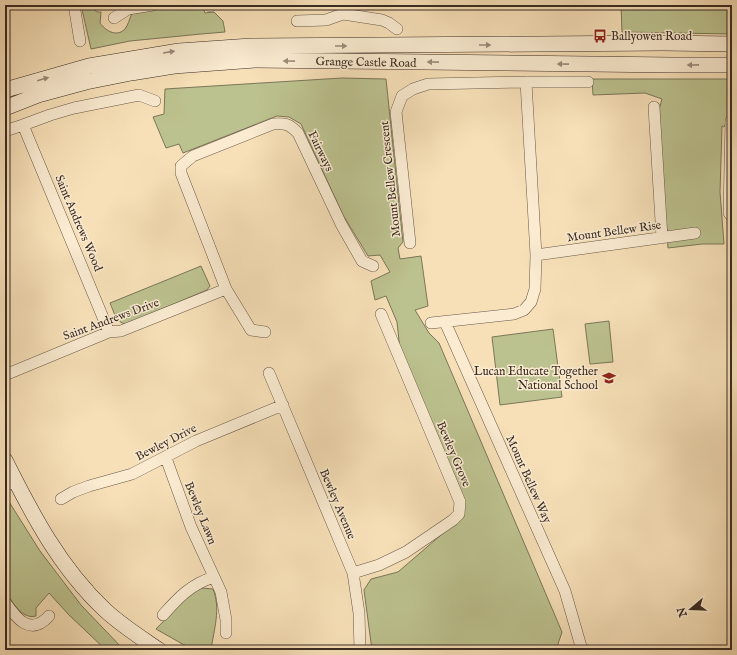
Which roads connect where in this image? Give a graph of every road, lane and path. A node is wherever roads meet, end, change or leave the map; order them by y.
1 (74, 5) edge
2 (153, 5) edge
3 (343, 10) edge
4 (114, 18) dead end
5 (297, 21) dead end
6 (397, 29) dead end
7 (80, 41) dead end
8 (732, 44) edge
9 (732, 65) edge
10 (526, 82) junction
11 (588, 82) dead end
12 (5, 90) edge
13 (156, 101) dead end
14 (654, 107) dead end
15 (5, 108) edge
16 (732, 120) edge
17 (23, 125) junction
18 (5, 131) edge
19 (732, 218) edge
20 (695, 234) dead end
21 (662, 238) junction
22 (410, 243) dead end
23 (536, 255) junction
24 (373, 266) dead end
25 (226, 289) junction
26 (381, 314) dead end
27 (445, 322) junction
28 (431, 324) dead end
29 (109, 332) junction
30 (265, 332) dead end
31 (6, 372) edge
32 (269, 373) dead end
33 (283, 405) junction
34 (166, 458) junction
35 (5, 460) edge
36 (10, 483) edge
37 (61, 499) dead end
38 (353, 573) junction
39 (214, 577) junction
40 (5, 602) edge
41 (163, 615) dead end
42 (49, 616) dead end
43 (226, 633) dead end
44 (159, 650) edge
45 (360, 650) edge
46 (582, 650) edge

1 - 7 street
2 - 4 street
3 - 5 street
3 - 6 street
12 -> 8 main road, Grange Castle Road
9 -> 15 main road, Grange Castle Road
10 - 11 street, Mount Bellew Crescent
10 - 22 street, Mount Bellew Crescent
10 - 23 street
13 - 17 street
14 - 21 street
16 - 19 street
17 - 18 street
17 - 29 street, Saint Andrews Wood
20 - 21 street, Mount Bellew Rise
21 - 23 street, Mount Bellew Rise
23 - 27 street
24 - 25 street, Fairways
25 - 29 street, Saint Andrews Drive
25 - 30 street
26 - 38 street, Bewley Grove
27 - 28 street
27 - 46 street, Mount Bellew Way
29 - 31 street, Saint Andrews Drive
32 - 33 street, Bewley Avenue
33 - 34 street, Bewley Drive
33 - 38 street, Bewley Avenue
34 - 37 street, Bewley Drive
34 - 39 street, Bewley Lawn
35 - 36 main road
36 - 44 main road
38 - 45 street, Bewley Avenue
39 - 41 street
39 - 43 street, Bewley Lawn
40 - 42 street

